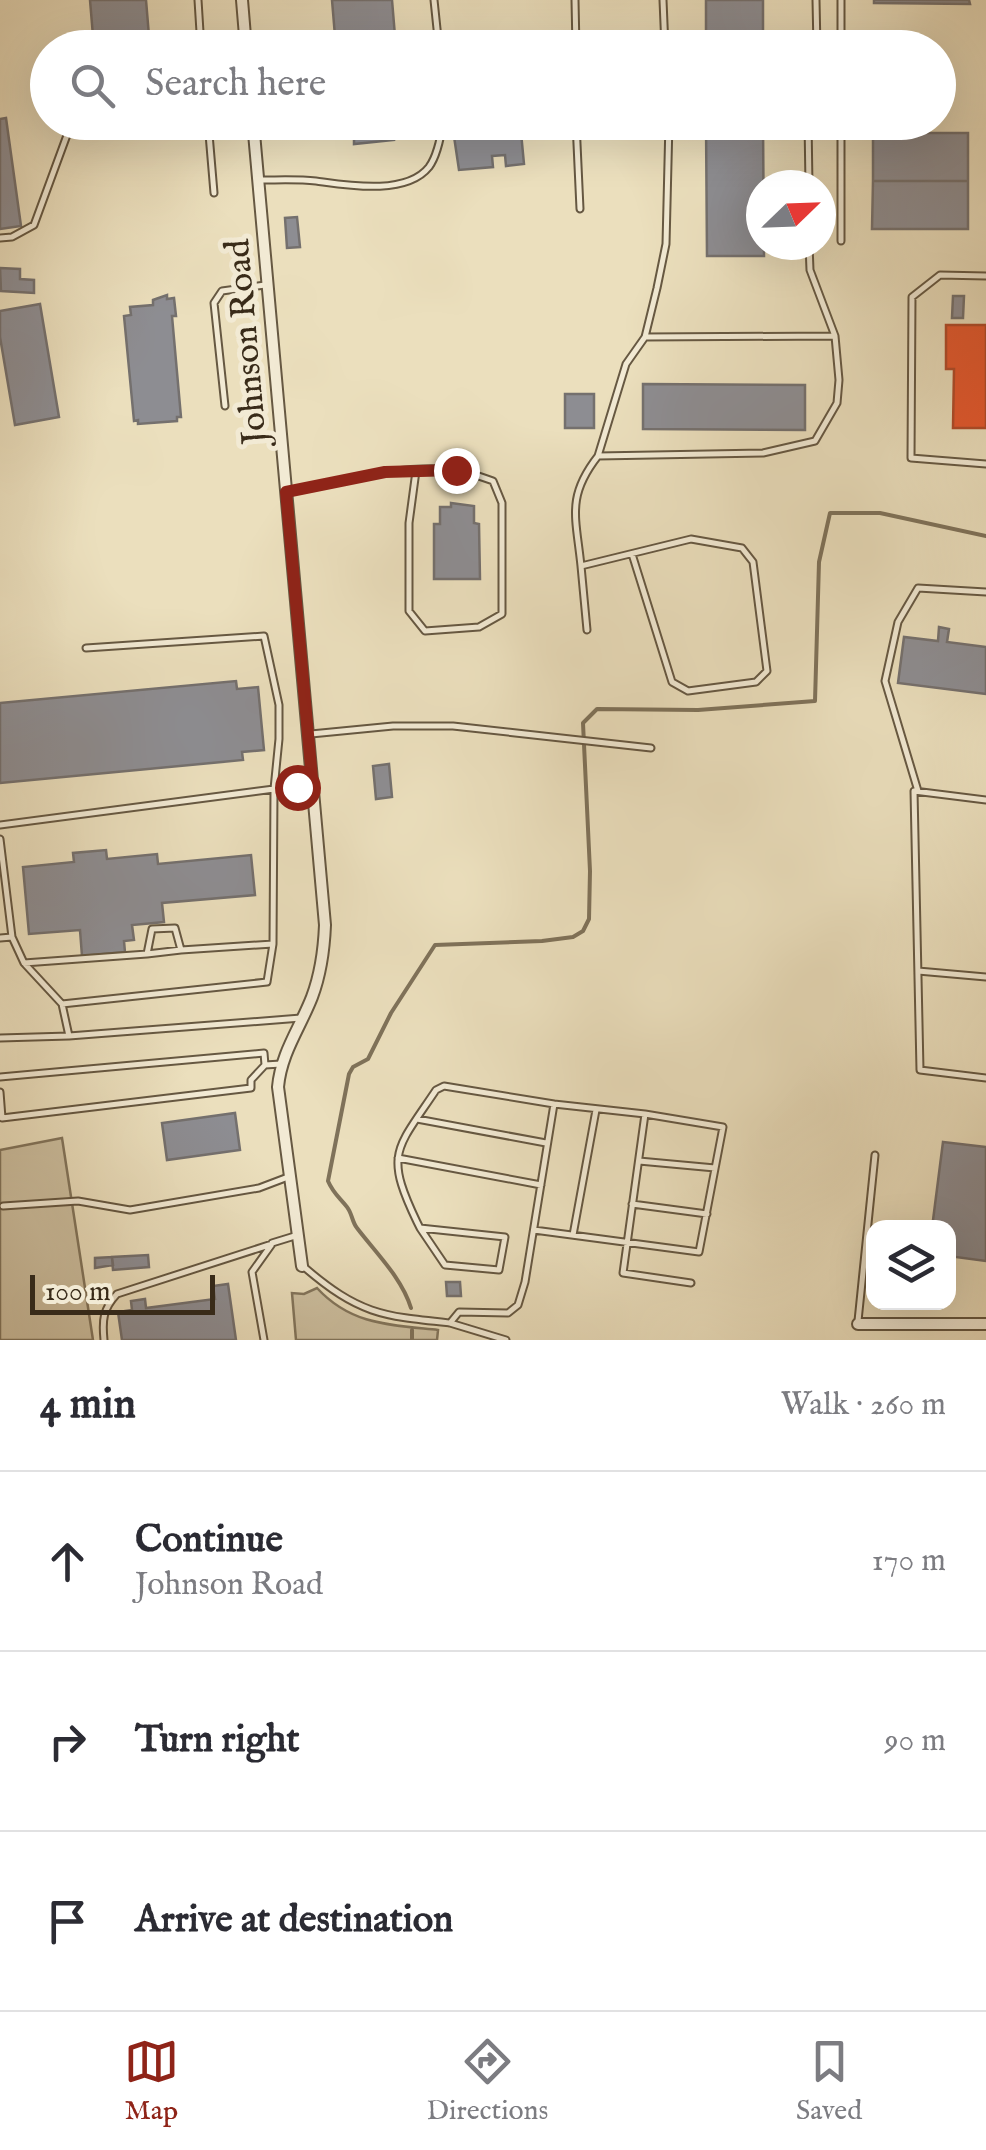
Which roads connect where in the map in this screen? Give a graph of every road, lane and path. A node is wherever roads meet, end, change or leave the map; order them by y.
1 (198, 0) edge
2 (242, 0) edge
3 (434, 0) edge
4 (575, 0) edge
5 (662, 0) edge
6 (816, 0) edge
7 (841, 0) edge
8 (200, 30) edge
9 (244, 30) edge
10 (436, 30) edge
11 (576, 30) edge
12 (664, 30) edge
13 (817, 30) edge
14 (841, 30) edge
15 (65, 140) edge
16 (210, 140) edge
17 (255, 140) edge
18 (438, 140) edge
19 (577, 140) edge
20 (669, 140) edge
21 (808, 140) edge
22 (841, 140) edge
23 (808, 170) edge
24 (258, 180) junction
25 (214, 193) dead end
26 (580, 209) dead end
27 (0, 238) edge
28 (840, 241) dead end
29 (810, 260) edge
30 (986, 276) edge
31 (268, 285) junction
32 (835, 336) junction
33 (645, 337) junction
34 (226, 406) dead end
35 (598, 456) junction
36 (986, 464) edge
37 (416, 471) junction
38 (286, 492) junction
39 (632, 554) junction
40 (581, 566) junction
41 (986, 592) edge
42 (587, 630) dead end
43 (86, 648) dead end
44 (308, 735) junction
45 (651, 748) dead end
46 (274, 789) junction
47 (313, 789) junction
48 (919, 792) junction
49 (986, 800) edge
50 (0, 825) edge
51 (0, 839) edge
52 (12, 937) junction
53 (0, 938) edge
54 (273, 944) junction
55 (181, 950) junction
56 (148, 954) junction
57 (24, 963) junction
58 (918, 971) junction
59 (986, 978) edge
60 (62, 1004) junction
61 (301, 1018) junction
62 (69, 1036) junction
63 (0, 1038) edge
64 (281, 1064) junction
65 (265, 1065) junction
66 (0, 1077) edge
67 (986, 1078) edge
68 (0, 1092) edge
69 (554, 1104) junction
70 (596, 1110) junction
71 (644, 1114) junction
72 (416, 1119) junction
73 (548, 1143) junction
74 (875, 1154) dead end
75 (398, 1158) junction
76 (637, 1160) junction
77 (715, 1168) junction
78 (288, 1176) junction
79 (541, 1186) junction
80 (632, 1204) junction
81 (1, 1206) edge
82 (707, 1214) junction
83 (420, 1228) junction
84 (534, 1230) junction
85 (298, 1235) junction
86 (574, 1235) junction
87 (627, 1242) junction
88 (272, 1244) junction
89 (302, 1266) joint
90 (690, 1284) dead end
91 (450, 1324) junction
92 (858, 1324) joint
93 (986, 1324) edge
94 (104, 1340) edge
95 (264, 1340) edge
96 (506, 1340) edge

1 - 8 lane
2 - 9 street
3 - 10 lane
4 - 11 lane
5 - 12 lane
6 - 13 lane
7 - 14 lane
15 - 27 lane
16 - 25 lane
17 - 24 street, Johnson Road
18 - 24 lane
19 - 26 lane
20 - 33 lane
21 - 23 lane
22 - 28 lane
24 - 31 street, Johnson Road
29 - 32 lane
30 - 36 lane
31 - 34 lane
31 - 38 street, Johnson Road
32 - 33 lane
32 - 35 lane
33 - 35 lane
35 - 40 lane
37 - 37 lane
37 - 38 lane
38 - 44 street, Johnson Road
39 - 39 lane
39 - 40 lane
40 - 42 lane
41 - 48 lane
43 - 46 lane
44 - 45 lane
44 - 47 street, Johnson Road
46 - 47 lane
46 - 50 lane
46 - 54 lane
47 - 61 street, Johnson Road
48 - 49 lane
48 - 58 lane
51 - 52 lane
52 - 53 lane
52 - 57 lane
54 - 55 lane
54 - 60 lane
55 - 56 lane
55 - 56 lane
56 - 57 lane
57 - 60 lane
58 - 59 lane
58 - 67 lane
60 - 62 lane
61 - 62 lane
61 - 64 street, Johnson Road
62 - 63 lane
64 - 65 lane
64 - 78 street, Johnson Road
65 - 66 lane
65 - 68 lane
69 - 70 lane
69 - 72 lane
69 - 73 lane
70 - 71 lane
70 - 86 lane
71 - 76 lane
71 - 77 lane
72 - 73 lane
72 - 75 lane
73 - 79 lane
74 - 92 lane
75 - 79 lane
75 - 83 lane
76 - 77 lane
76 - 80 lane
77 - 82 lane
78 - 81 lane
78 - 85 street, Johnson Road
79 - 84 lane
80 - 82 lane
80 - 87 lane
82 - 87 lane
83 - 83 lane
84 - 86 lane
84 - 91 lane
85 - 88 lane
85 - 89 street, Johnson Road
86 - 87 lane
87 - 90 lane
88 - 94 lane
88 - 95 lane
89 - 91 lane
91 - 96 lane
92 - 93 street

